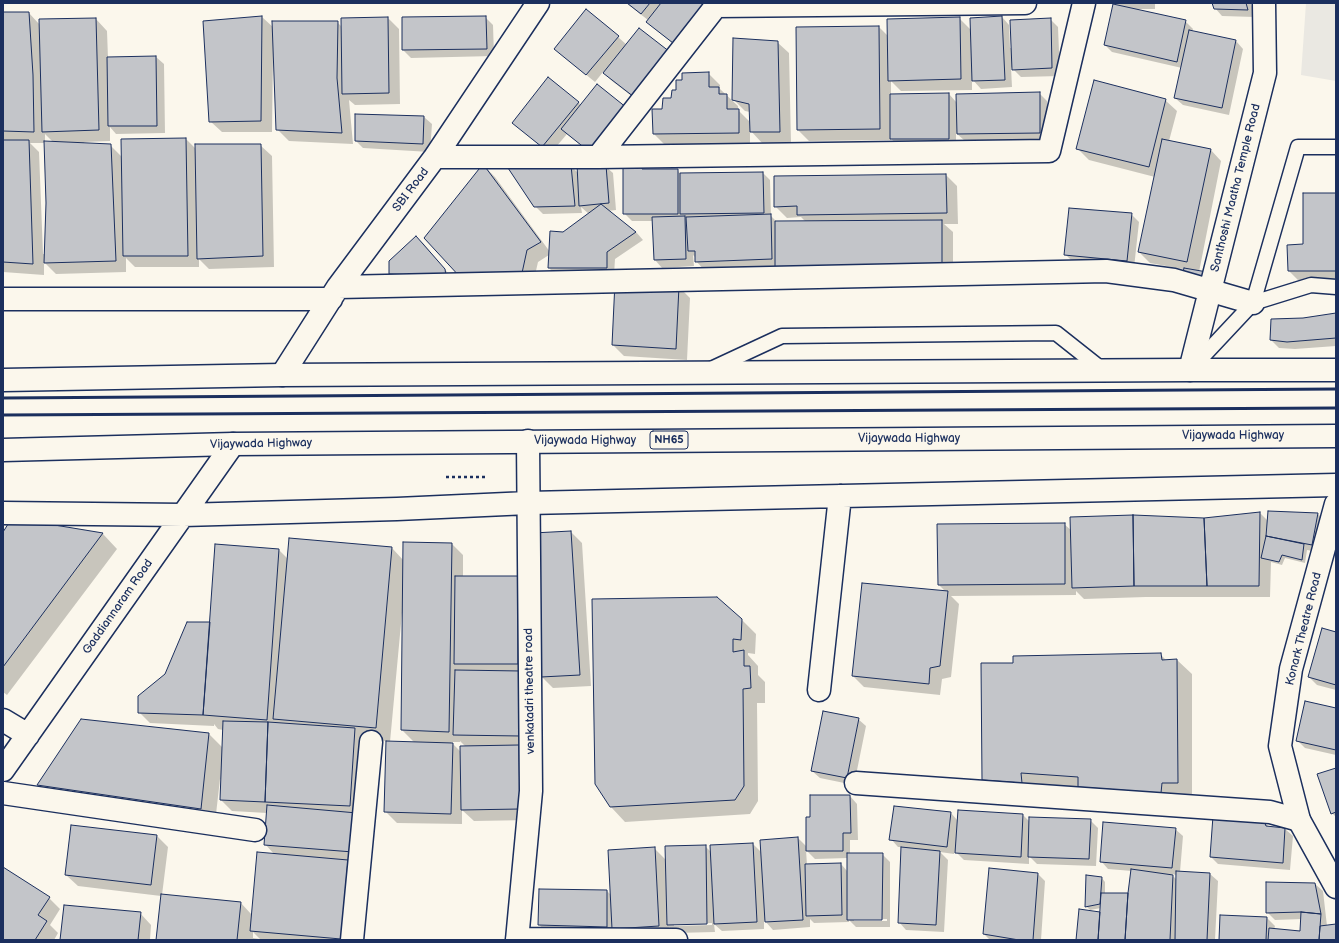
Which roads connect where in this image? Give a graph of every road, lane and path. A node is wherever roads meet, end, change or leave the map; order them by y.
1 (538, 3) edge
2 (1025, 3) edge
3 (1084, 3) edge
4 (1264, 3) edge
5 (1336, 147) edge
6 (435, 157) junction
7 (598, 157) junction
8 (1336, 287) edge
9 (1210, 291) junction
10 (334, 293) junction
11 (3, 299) edge
12 (1253, 303) junction
13 (1104, 370) junction
14 (1190, 370) junction
15 (1336, 370) edge
16 (703, 373) junction
17 (282, 375) junction
18 (3, 380) edge
19 (1336, 436) edge
20 (528, 442) junction
21 (233, 444) junction
22 (3, 450) edge
23 (446, 477) dead end
24 (491, 477) dead end
25 (1336, 486) edge
26 (840, 496) junction
27 (528, 503) junction
28 (1336, 504) edge
29 (3, 514) edge
30 (183, 515) junction
31 (819, 690) dead end
32 (3, 720) edge
33 (28, 735) junction
34 (371, 742) dead end
35 (3, 770) edge
36 (856, 783) dead end
37 (3, 793) edge
38 (1299, 820) junction
39 (255, 830) dead end
40 (1336, 888) edge
41 (352, 940) edge
42 (517, 940) edge
43 (651, 940) edge
44 (676, 940) edge

1 - 6 main road, SBI Road
2 - 7 main road
3 - 7 main road
4 - 9 main road, Santhoshi Maatha Temple Road
5 - 12 lane
6 - 7 main road
6 - 10 main road, SBI Road
8 - 12 lane
9 - 10 main road
9 - 12 main road
9 - 14 main road, Santhoshi Maatha Temple Road
10 - 11 main road
10 - 17 main road, SBI Road
12 - 14 lane
13 - 14 main road
13 - 16 main road
13 - 16 lane
14 - 15 main road
16 - 17 main road
17 - 18 main road
19 - 20 main road, Vijaywada Highway / NH65
20 - 21 main road, Vijaywada Highway / NH65
20 - 27 main road, venkatadri theatre road
21 - 22 main road, Vijaywada Highway / NH65
21 - 30 main road, Gaddiannaram Road
23 - 24 path
25 - 26 main road
26 - 27 main road
26 - 31 main road
27 - 30 main road
27 - 42 main road, venkatadri theatre road
28 - 38 main road, Konark Theatre Road
29 - 30 main road
30 - 33 main road, Gaddiannaram Road
32 - 33 main road
33 - 35 main road, Gaddiannaram Road
34 - 41 main road
36 - 38 main road
37 - 39 main road
38 - 40 main road, Konark Theatre Road
42 - 43 main road
43 - 44 main road

